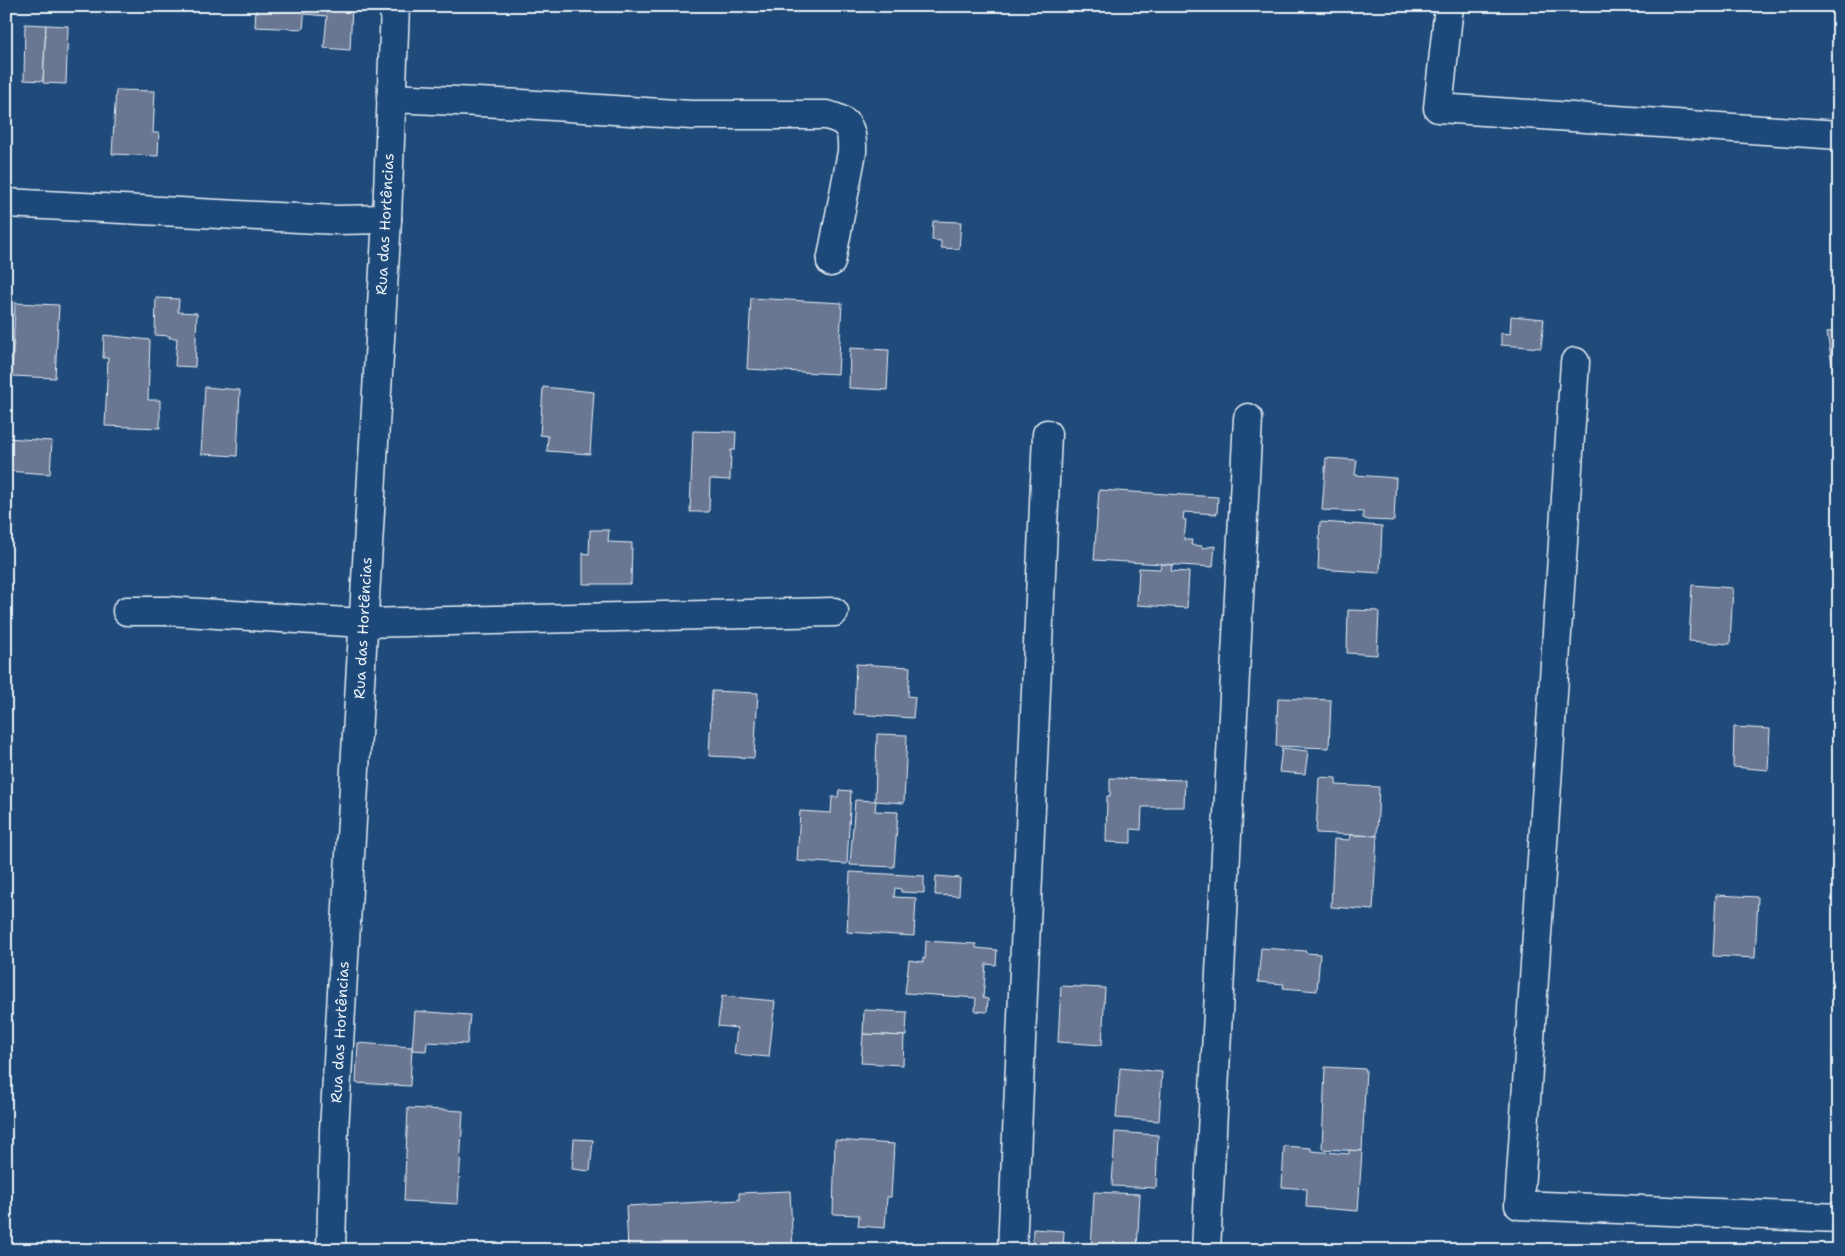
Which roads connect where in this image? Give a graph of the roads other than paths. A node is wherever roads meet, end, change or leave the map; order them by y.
1 (395, 6) edge
2 (1448, 6) edge
3 (391, 98) junction
4 (1839, 134) edge
5 (6, 203) edge
6 (387, 219) junction
7 (831, 262) dead end
8 (1575, 362) dead end
9 (1248, 418) dead end
10 (1047, 434) dead end
11 (127, 611) dead end
12 (834, 612) dead end
13 (363, 623) junction
14 (1839, 1218) edge
15 (331, 1250) edge
16 (1012, 1250) edge
17 (1206, 1250) edge

1 - 3 street, Rua das Hortências
2 - 4 street
3 - 6 street, Rua das Hortências
3 - 7 street
5 - 6 street
6 - 13 street, Rua das Hortências
8 - 14 street
9 - 17 street
10 - 16 street
11 - 13 street
12 - 13 street
13 - 15 street, Rua das Hortências

